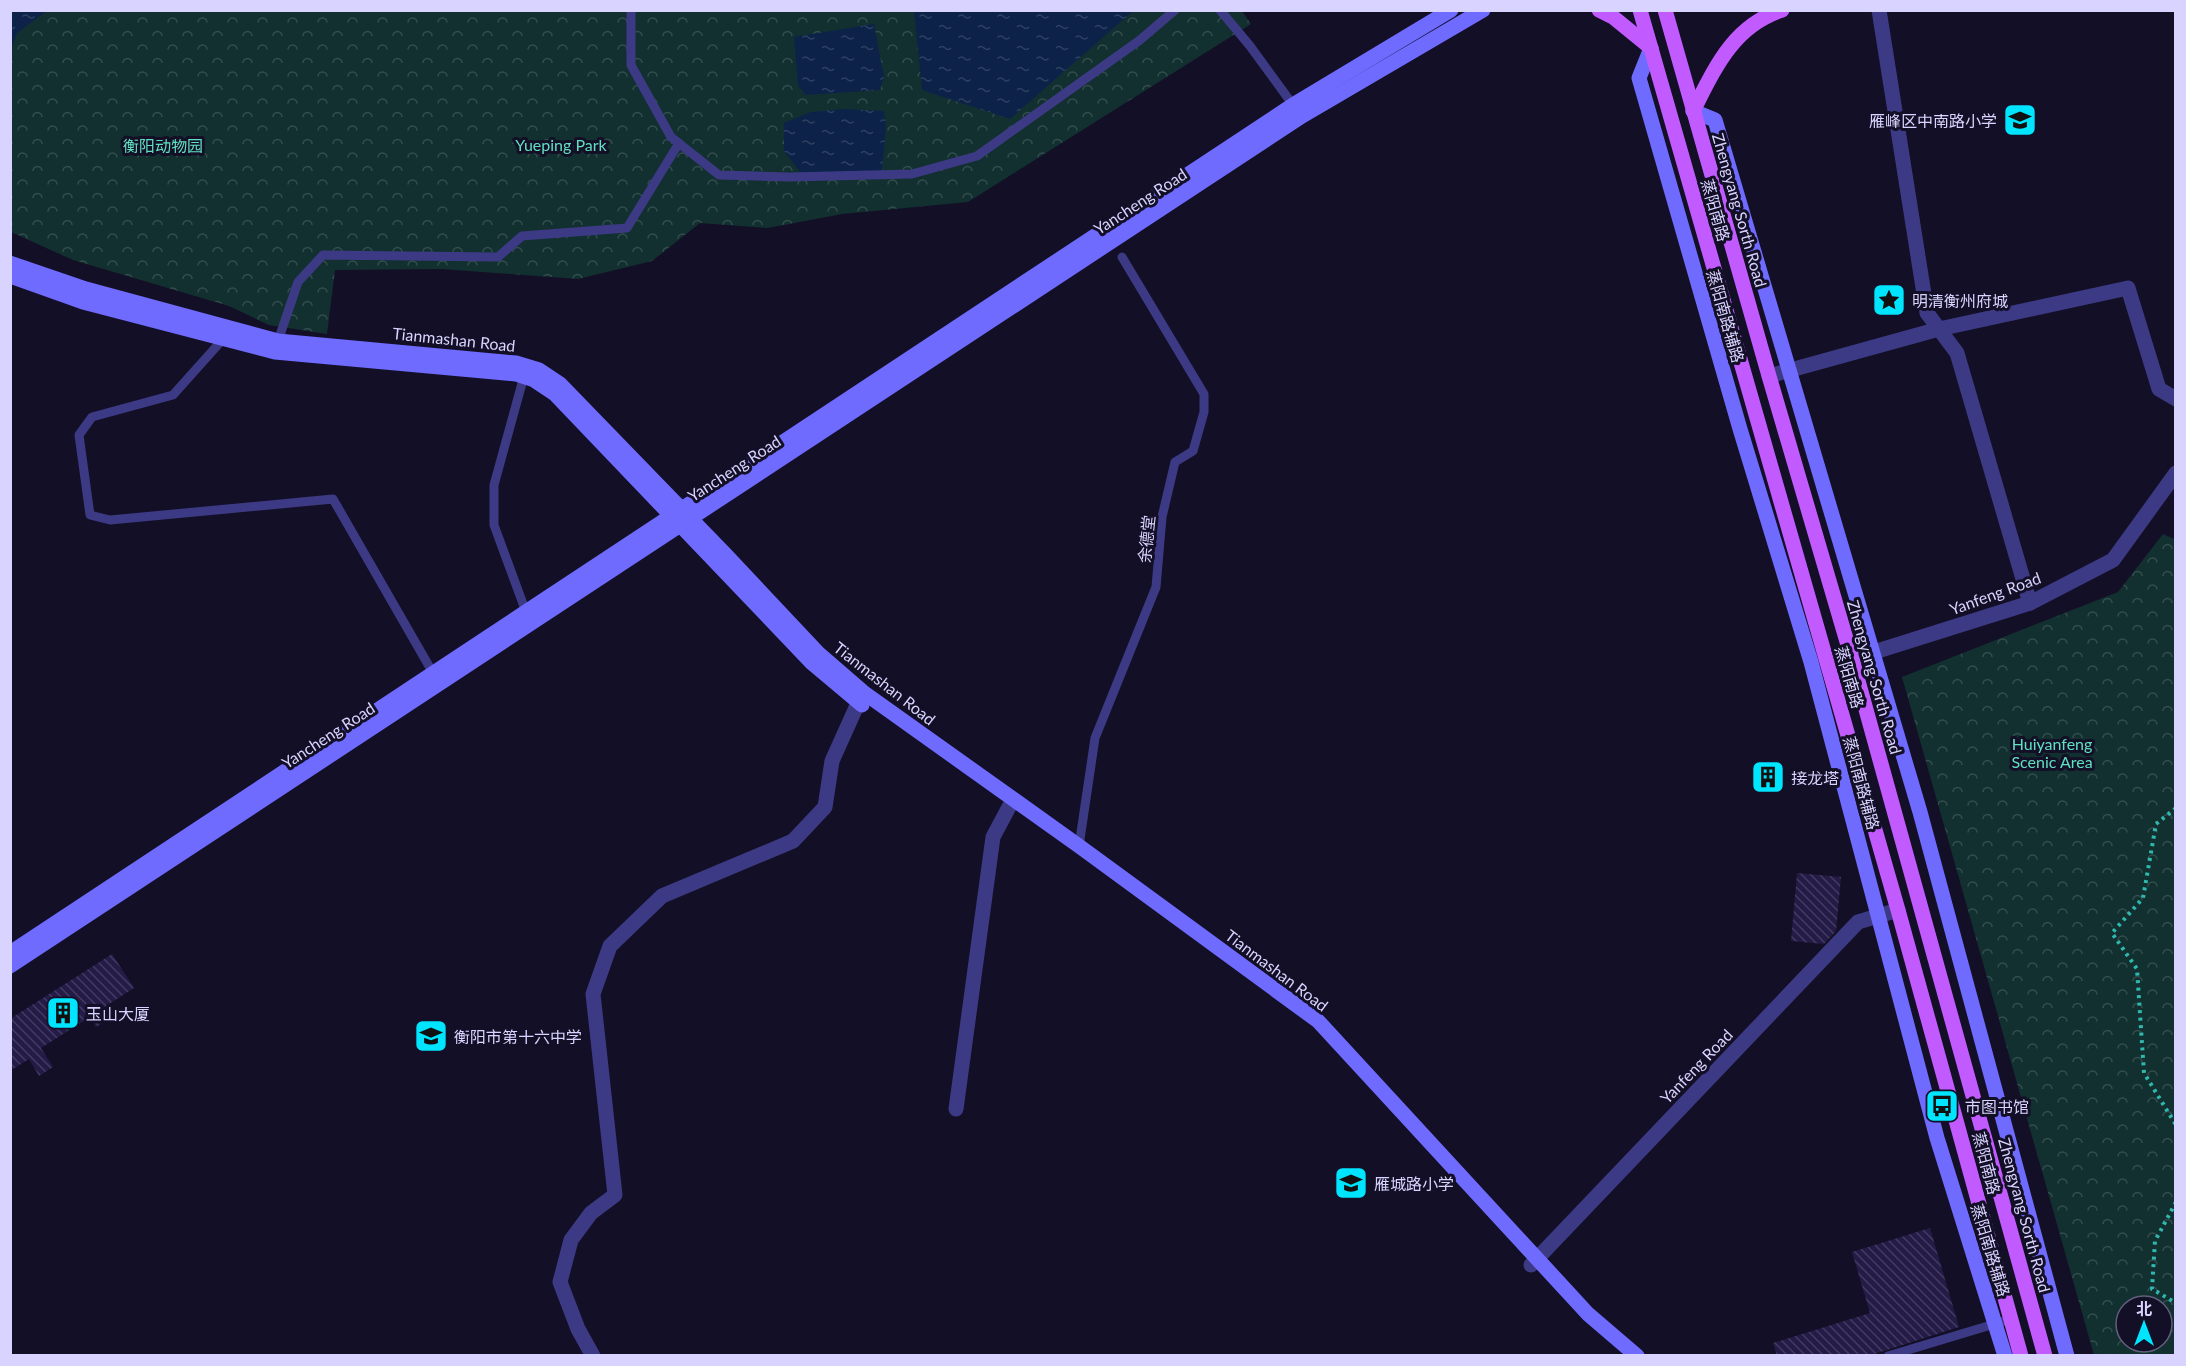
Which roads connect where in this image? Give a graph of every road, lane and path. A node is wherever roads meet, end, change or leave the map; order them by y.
1 (631, 10) edge
2 (1175, 10) edge
3 (1220, 10) edge
4 (1451, 10) edge
5 (1483, 10) edge
6 (1599, 10) edge
7 (1640, 10) edge
8 (1665, 10) edge
9 (1782, 10) edge
10 (1880, 10) edge
11 (1651, 48) junction
12 (1293, 105) junction
13 (1693, 111) junction
14 (679, 143) junction
15 (1122, 257) dead end
16 (10, 263) edge
17 (10, 276) edge
18 (1939, 329) junction
19 (224, 338) junction
20 (278, 341) junction
21 (1790, 370) junction
22 (524, 376) junction
23 (1769, 376) junction
24 (2175, 399) edge
25 (2175, 473) edge
26 (681, 517) junction
27 (2030, 603) junction
28 (526, 612) junction
29 (1873, 652) junction
30 (1852, 659) junction
31 (433, 673) junction
32 (860, 697) junction
33 (1009, 807) junction
34 (2175, 808) edge
35 (1079, 846) junction
36 (1898, 910) junction
37 (1878, 916) junction
38 (10, 953) edge
39 (10, 966) edge
40 (956, 1109) dead end
41 (2175, 1125) edge
42 (2175, 1202) edge
43 (1534, 1262) junction
44 (2175, 1303) edge
45 (2011, 1319) junction
46 (1995, 1324) junction
47 (592, 1356) edge
48 (1623, 1356) edge
49 (1636, 1356) edge
50 (1888, 1356) edge
51 (2005, 1356) edge
52 (2021, 1356) edge
53 (2045, 1356) edge
54 (2067, 1356) edge

1 - 14 lane
2 - 14 lane
3 - 12 lane
4 - 12 street, Yancheng Road
5 - 26 street, Yancheng Road
6 - 11 main road
7 - 11 main road, 蒸阳南路
8 - 13 main road, Zhengyang Sorth Road
9 - 13 main road
10 - 18 street
11 - 36 main road, 蒸阳南路
11 - 37 street, 蒸阳南路辅路
12 - 26 street, Yancheng Road
13 - 21 street
13 - 23 main road, Zhengyang Sorth Road
14 - 20 lane
15 - 35 lane, 余德堂
16 - 20 street, Tianmashan Road
17 - 19 street, Tianmashan Road
18 - 21 street
18 - 24 street
18 - 27 street
19 - 22 street, Tianmashan Road
19 - 31 lane
20 - 26 street, Tianmashan Road
21 - 23 street
21 - 29 street
22 - 26 street, Tianmashan Road
22 - 28 lane
23 - 30 main road, Zhengyang Sorth Road
25 - 27 street, Yanfeng Road
26 - 28 street, Yancheng Road
26 - 32 street, Tianmashan Road
26 - 39 street, Yancheng Road
27 - 29 street, Yanfeng Road
28 - 31 street, Yancheng Road
29 - 30 street, Yanfeng Road
29 - 54 street
30 - 53 main road, Zhengyang Sorth Road
31 - 38 street, Yancheng Road
32 - 33 street, Tianmashan Road
32 - 35 street, Tianmashan Road
32 - 47 street
33 - 40 street
33 - 43 street, Tianmashan Road
34 - 41 path
35 - 43 street, Tianmashan Road
36 - 37 street, Yanfeng Road
36 - 45 main road, 蒸阳南路
37 - 43 street, Yanfeng Road
37 - 46 street, 蒸阳南路辅路
42 - 44 path
43 - 48 street, Tianmashan Road
43 - 49 street, Tianmashan Road
45 - 46 lane
45 - 52 main road, 蒸阳南路
46 - 50 lane
46 - 51 street, 蒸阳南路辅路

